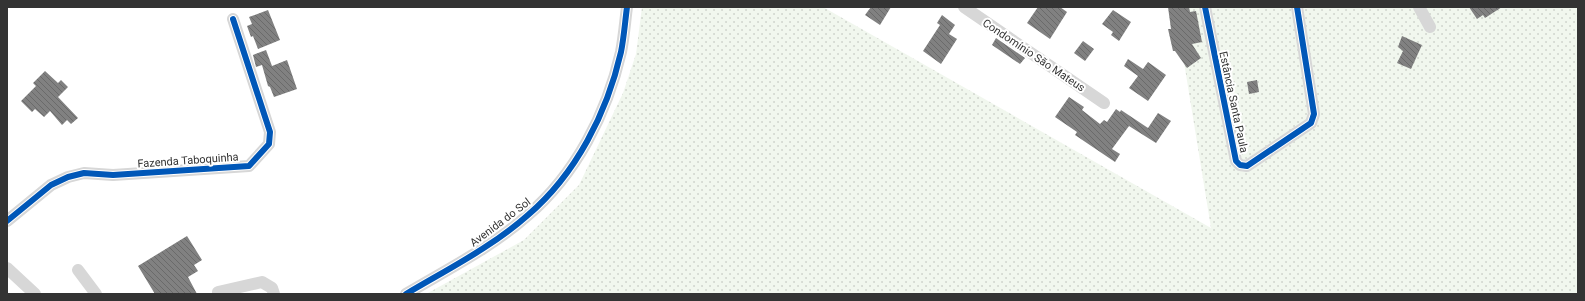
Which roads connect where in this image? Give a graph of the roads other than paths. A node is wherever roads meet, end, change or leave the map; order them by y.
1 (627, 7) edge
2 (964, 7) edge
3 (1205, 7) edge
4 (1297, 7) edge
5 (1420, 7) edge
6 (233, 19) dead end
7 (1430, 27) dead end
8 (1104, 103) dead end
9 (7, 221) edge
10 (7, 268) edge
11 (78, 270) dead end
12 (218, 292) dead end
13 (34, 294) edge
14 (96, 294) edge
15 (274, 294) edge
16 (406, 294) edge

1 - 16 street, Avenida do Sol
2 - 8 street, Condomínio São Mateus
3 - 4 street, Estância Santa Paula
5 - 7 street
6 - 9 street, Fazenda Taboquinha
10 - 13 street
11 - 14 street
12 - 15 street

